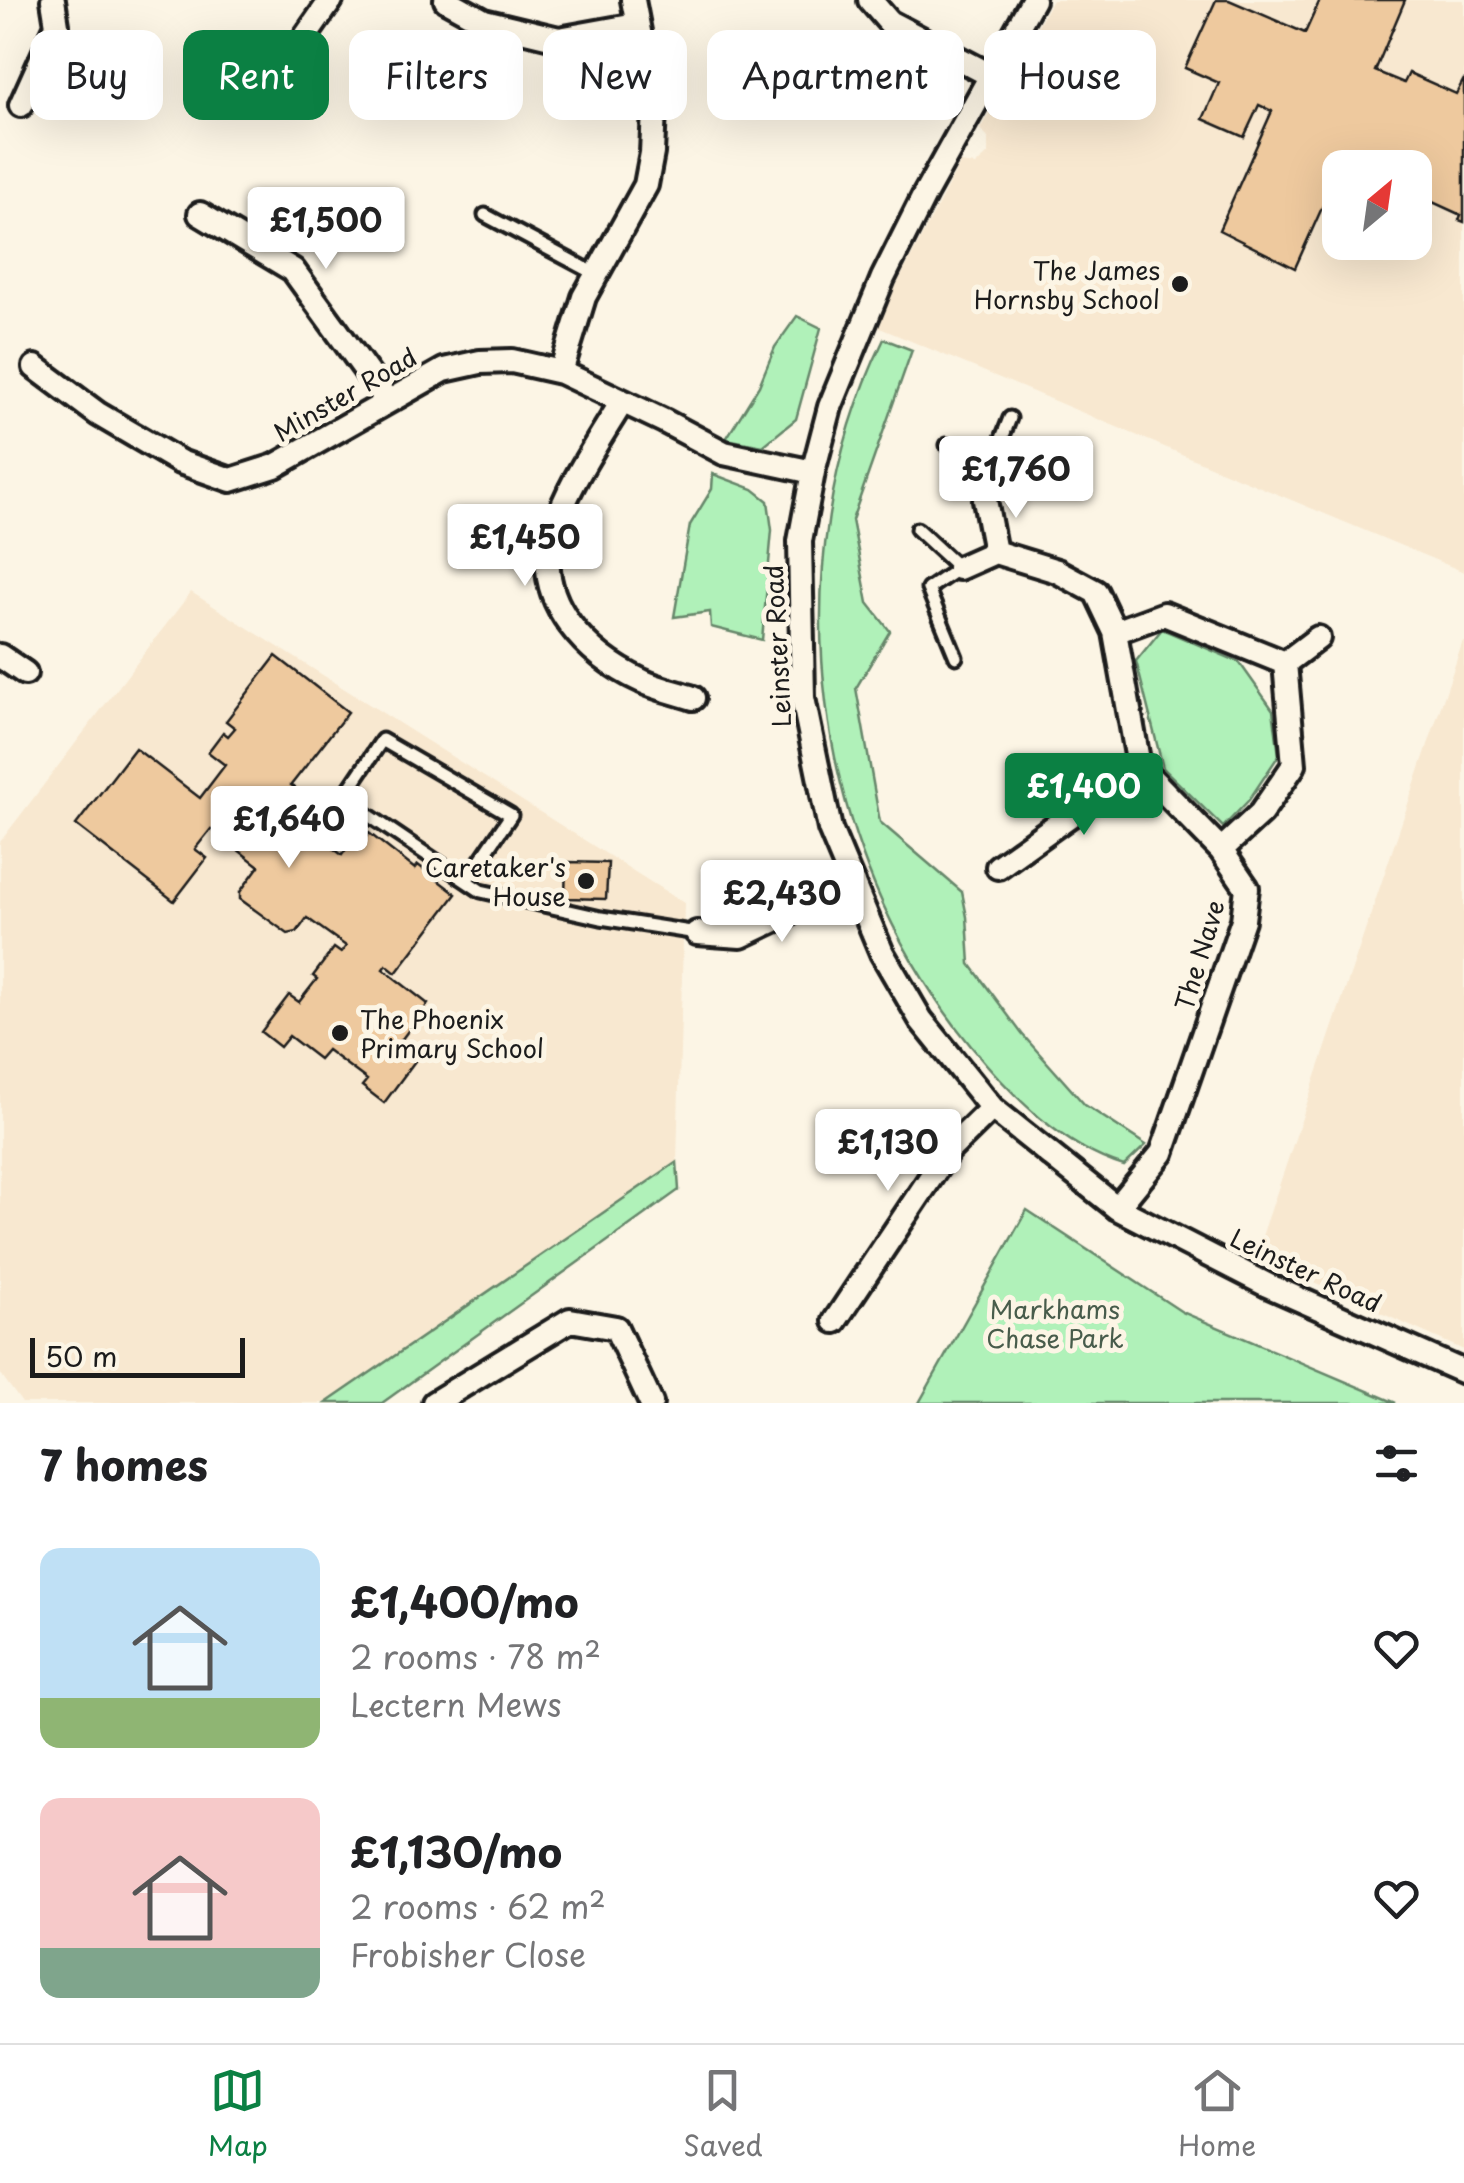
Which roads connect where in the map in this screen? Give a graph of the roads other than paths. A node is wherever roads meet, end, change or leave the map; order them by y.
1 (53, 0) edge
2 (331, 0) edge
3 (446, 0) edge
4 (634, 0) edge
5 (870, 0) edge
6 (1033, 0) edge
7 (636, 25) junction
8 (310, 30) edge
9 (1016, 30) edge
10 (984, 72) edge
11 (984, 86) edge
12 (21, 106) dead end
13 (200, 214) dead end
14 (484, 216) dead end
15 (596, 274) junction
16 (35, 367) dead end
17 (561, 372) junction
18 (387, 400) junction
19 (622, 402) junction
20 (1010, 418) dead end
21 (947, 445) dead end
22 (993, 461) junction
23 (813, 472) junction
24 (985, 500) joint
25 (918, 530) dead end
26 (995, 552) junction
27 (959, 568) junction
28 (1115, 632) junction
29 (1318, 638) dead end
30 (0, 656) edge
31 (956, 657) dead end
32 (1284, 663) junction
33 (25, 673) dead end
34 (693, 698) dead end
35 (1139, 766) junction
36 (1221, 850) junction
37 (998, 867) dead end
38 (466, 881) junction
39 (852, 883) junction
40 (697, 934) joint
41 (992, 1108) junction
42 (1117, 1208) junction
43 (834, 1322) dead end
44 (1464, 1372) edge
45 (434, 1403) edge
46 (650, 1403) edge

1 - 12 street
2 - 8 street
3 - 7 street
4 - 7 street
5 - 10 street
6 - 9 street, Leinster Road
7 - 15 street
11 - 23 street, Leinster Road
13 - 18 street
14 - 15 lane
15 - 17 street
16 - 18 street, Minster Road
17 - 18 street, Minster Road
17 - 19 street, Minster Road
19 - 23 street, Minster Road
19 - 34 street
20 - 22 lane
21 - 22 lane
22 - 24 lane
23 - 39 street, Leinster Road
24 - 26 street
25 - 27 lane
26 - 27 street
26 - 28 street
27 - 31 lane
28 - 32 street
28 - 35 street
29 - 32 street
30 - 33 street
32 - 36 street
35 - 36 street, The Nave
35 - 37 street
36 - 42 street, The Nave
38 - 38 lane
38 - 40 lane
39 - 40 street
39 - 41 street, Leinster Road
41 - 42 street, Leinster Road
41 - 43 street
42 - 44 street, Leinster Road
45 - 46 street

